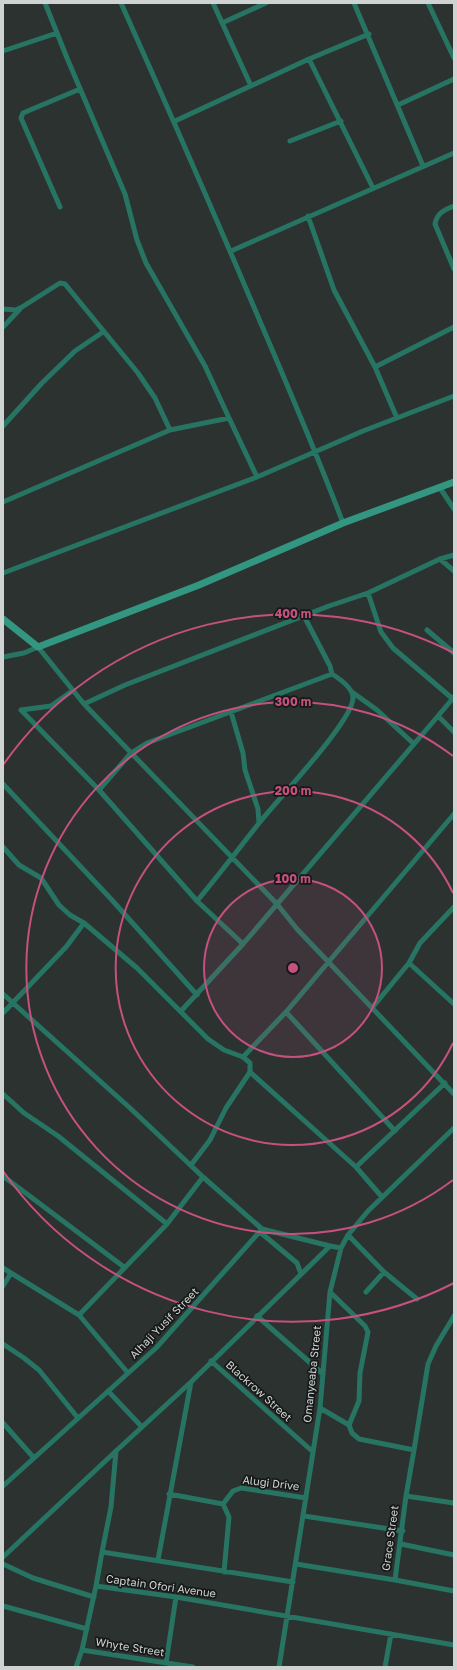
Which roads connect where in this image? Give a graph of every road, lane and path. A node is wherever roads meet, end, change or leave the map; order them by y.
1 (45, 3) edge
2 (121, 3) edge
3 (213, 3) edge
4 (266, 3) edge
5 (354, 3) edge
6 (428, 3) edge
7 (222, 23) junction
8 (57, 33) junction
9 (368, 34) junction
10 (3, 51) edge
11 (454, 58) edge
12 (309, 59) junction
13 (454, 79) edge
14 (251, 86) junction
15 (80, 88) junction
16 (398, 105) junction
17 (175, 121) junction
18 (340, 121) junction
19 (290, 141) dead end
20 (454, 153) edge
21 (423, 166) junction
22 (373, 188) junction
23 (454, 206) edge
24 (60, 207) dead end
25 (308, 216) junction
26 (231, 250) junction
27 (454, 269) edge
28 (22, 307) junction
29 (3, 309) edge
30 (454, 326) edge
31 (3, 327) edge
32 (103, 332) junction
33 (374, 367) junction
34 (454, 396) edge
35 (229, 418) junction
36 (397, 418) junction
37 (3, 426) edge
38 (170, 430) junction
39 (316, 450) junction
40 (257, 477) junction
41 (454, 482) edge
42 (440, 488) junction
43 (3, 502) edge
44 (454, 509) edge
45 (343, 523) junction
46 (454, 555) edge
47 (440, 559) junction
48 (454, 571) edge
49 (3, 573) edge
50 (368, 593) junction
51 (304, 616) junction
52 (3, 619) edge
53 (427, 630) dead end
54 (38, 647) junction
55 (454, 653) edge
56 (3, 657) edge
57 (332, 674) junction
58 (72, 691) junction
59 (352, 692) junction
60 (453, 698) edge
61 (84, 704) junction
62 (231, 712) junction
63 (438, 716) junction
64 (454, 732) edge
65 (414, 744) junction
66 (131, 753) junction
67 (3, 784) edge
68 (99, 790) junction
69 (454, 814) edge
70 (259, 823) junction
71 (3, 847) edge
72 (232, 858) junction
73 (197, 901) junction
74 (277, 904) junction
75 (454, 907) edge
76 (84, 923) junction
77 (243, 944) junction
78 (329, 962) junction
79 (409, 963) junction
80 (3, 994) edge
81 (197, 995) junction
82 (452, 998) edge
83 (12, 1003) junction
84 (454, 1004) edge
85 (372, 1008) junction
86 (181, 1011) junction
87 (286, 1012) junction
88 (3, 1013) edge
89 (243, 1057) junction
90 (250, 1072) junction
91 (445, 1083) junction
92 (3, 1094) edge
93 (454, 1094) edge
94 (454, 1128) edge
95 (395, 1131) junction
96 (191, 1165) junction
97 (356, 1167) junction
98 (3, 1176) edge
99 (203, 1177) junction
100 (382, 1197) junction
101 (167, 1224) junction
102 (261, 1231) junction
103 (348, 1235) junction
104 (330, 1246) junction
105 (341, 1248) junction
106 (124, 1267) junction
107 (3, 1268) edge
108 (384, 1272) junction
109 (11, 1273) junction
110 (301, 1274) junction
111 (3, 1286) edge
112 (330, 1292) junction
113 (366, 1292) dead end
114 (417, 1299) dead end
115 (79, 1315) junction
116 (257, 1316) junction
117 (454, 1316) edge
118 (3, 1344) edge
119 (211, 1361) junction
120 (128, 1373) junction
121 (323, 1374) junction
122 (191, 1382) junction
123 (108, 1391) junction
124 (320, 1408) junction
125 (78, 1418) junction
126 (3, 1423) edge
127 (349, 1425) junction
128 (142, 1427) junction
129 (414, 1450) junction
130 (116, 1451) junction
131 (312, 1451) junction
132 (34, 1458) junction
133 (3, 1486) edge
134 (169, 1494) junction
135 (406, 1496) junction
136 (306, 1498) junction
137 (454, 1503) edge
138 (223, 1504) junction
139 (304, 1516) junction
140 (403, 1531) junction
141 (401, 1544) junction
142 (102, 1552) junction
143 (454, 1555) edge
144 (3, 1557) edge
145 (158, 1560) junction
146 (3, 1564) edge
147 (296, 1564) junction
148 (224, 1572) junction
149 (395, 1580) junction
150 (293, 1582) junction
151 (96, 1586) junction
152 (454, 1591) edge
153 (94, 1597) junction
154 (176, 1597) junction
155 (3, 1606) edge
156 (288, 1616) junction
157 (87, 1629) junction
158 (391, 1634) junction
159 (454, 1645) edge
160 (82, 1650) junction
161 (166, 1663) junction
162 (76, 1667) edge
163 (193, 1667) edge
164 (279, 1667) edge
165 (385, 1667) edge

1 - 8 street
2 - 17 street
3 - 7 street
4 - 7 street
5 - 9 street
6 - 11 street
7 - 14 street
8 - 10 street
8 - 15 street
9 - 12 street
9 - 16 street
12 - 14 street
12 - 18 street
13 - 16 street
14 - 17 street
15 - 24 street
15 - 35 street
16 - 21 street
17 - 26 street
18 - 19 street
18 - 22 street
20 - 21 street
21 - 22 street
22 - 25 street
23 - 27 street
25 - 26 street
25 - 33 street
26 - 39 street
28 - 29 street
28 - 31 street
28 - 32 street
30 - 33 street
32 - 37 street
32 - 38 street
33 - 36 street
34 - 36 street
35 - 38 street
35 - 40 street
36 - 39 street
38 - 43 street
39 - 40 street
39 - 45 street
40 - 49 street
41 - 42 street
42 - 44 street
42 - 45 street
45 - 54 street
46 - 47 street
47 - 48 street
47 - 50 street
50 - 51 street
50 - 60 street
51 - 57 street
51 - 61 street
52 - 54 street
53 - 55 street
54 - 56 street
54 - 58 street
57 - 59 street
57 - 62 street
58 - 61 street
58 - 68 street
59 - 65 street
59 - 70 street
60 - 63 street
61 - 66 street
62 - 66 street
62 - 70 street
63 - 64 street
63 - 65 street
65 - 74 street
66 - 68 street
66 - 72 street
67 - 81 street
68 - 73 street
69 - 78 street
70 - 72 street
71 - 76 street
72 - 73 street
72 - 74 street
73 - 77 street
74 - 77 street
74 - 78 street
75 - 79 street
76 - 83 street
76 - 86 street
77 - 81 street
78 - 85 street
78 - 87 street
79 - 82 street
79 - 85 street
80 - 83 street
81 - 86 street
82 - 84 street
83 - 88 street
83 - 96 street
85 - 91 street
86 - 89 street
87 - 89 street
87 - 95 street
89 - 90 street
90 - 96 street
90 - 97 street
91 - 93 street
91 - 95 street
92 - 101 street
94 - 100 street, Omanyeaba Street
95 - 97 street
96 - 99 street
97 - 100 street
98 - 106 street
99 - 101 street
99 - 102 street
100 - 103 street, Omanyeaba Street
101 - 106 street
102 - 104 street
102 - 110 street
102 - 120 street, Alhaji Yusif Street
103 - 105 street, Omanyeaba Street
103 - 108 street
104 - 105 street
104 - 110 street
105 - 112 street, Omanyeaba Street
106 - 115 street
107 - 109 street
108 - 113 street
108 - 114 street
109 - 111 street
109 - 115 street
110 - 116 street
112 - 121 street, Omanyeaba Street
112 - 127 street
115 - 120 street
116 - 119 street
116 - 121 street
117 - 129 street
118 - 125 street
119 - 122 street
119 - 131 street, Blackrow Street
120 - 123 street, Alhaji Yusif Street
121 - 124 street, Omanyeaba Street
122 - 128 street
122 - 134 street
123 - 125 street, Alhaji Yusif Street
123 - 128 street
124 - 127 street
124 - 131 street, Omanyeaba Street
125 - 132 street, Alhaji Yusif Street
126 - 132 street
127 - 129 street
128 - 130 street
129 - 135 street
130 - 142 street
130 - 144 street
131 - 136 street, Omanyeaba Street
132 - 133 street, Alhaji Yusif Street
134 - 138 street
134 - 145 street
135 - 137 street, Grace Street
135 - 140 street, Grace Street
136 - 138 street, Alugi Drive
136 - 139 street, Omanyeaba Street
138 - 148 street
139 - 140 street
139 - 147 street, Omanyeaba Street
140 - 141 street, Grace Street
141 - 143 street
141 - 149 street, Grace Street
142 - 145 street
142 - 151 street
145 - 148 street
146 - 153 street
147 - 149 street, Grace Street
147 - 150 street, Omanyeaba Street
148 - 150 street
149 - 152 street
150 - 156 street, Omanyeaba Street
151 - 153 street, Captain Ofori Avenue
151 - 154 street, Captain Ofori Avenue
153 - 157 street, Captain Ofori Avenue
154 - 156 street, Captain Ofori Avenue
154 - 161 street
155 - 157 street
156 - 158 street, Captain Ofori Avenue
156 - 164 street, Omanyeaba Street
157 - 160 street, Captain Ofori Avenue
158 - 159 street, Captain Ofori Avenue
158 - 165 street
160 - 161 street, Whyte Street
160 - 162 street, Whyte Street
161 - 163 street, Whyte Street

